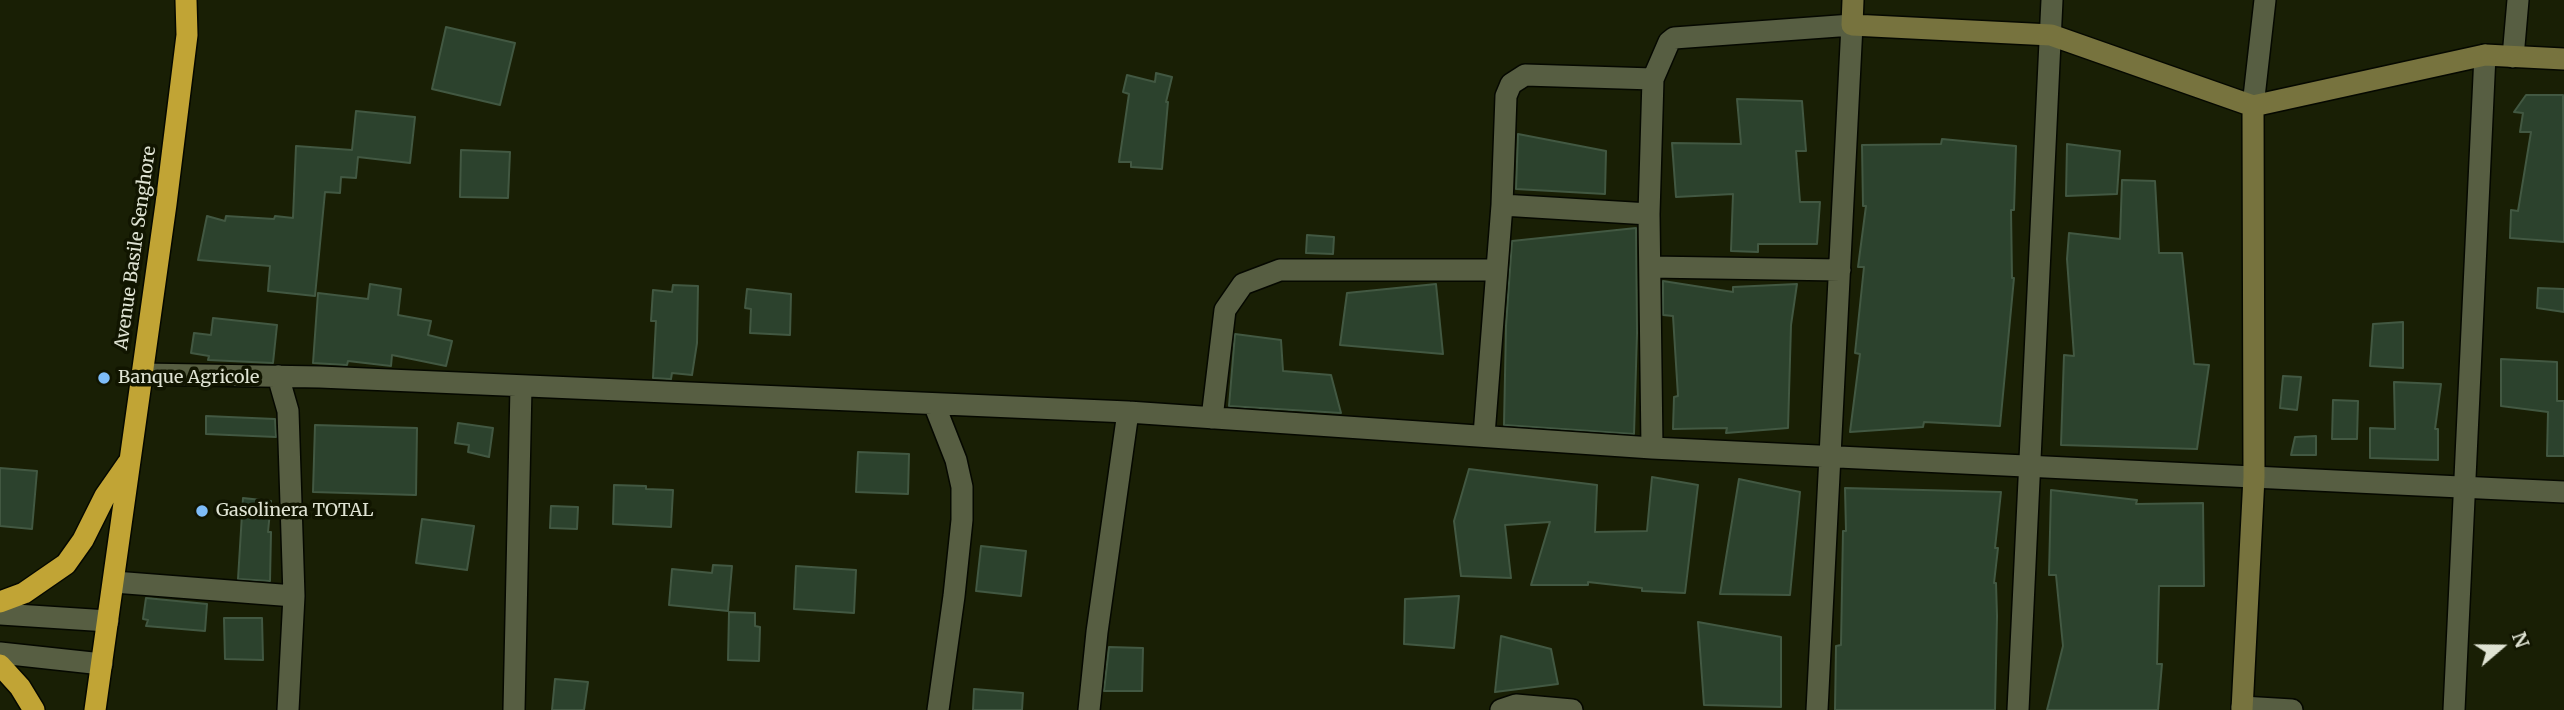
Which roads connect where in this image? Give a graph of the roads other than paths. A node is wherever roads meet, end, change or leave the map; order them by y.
1 (186, 0) edge
2 (1853, 0) edge
3 (2052, 0) edge
4 (2265, 0) edge
5 (2518, 0) edge
6 (1852, 25) junction
7 (2050, 35) junction
8 (2486, 55) junction
9 (2513, 57) junction
10 (2564, 59) edge
11 (1653, 79) junction
12 (2253, 106) junction
13 (1502, 205) junction
14 (1649, 214) junction
15 (1650, 267) junction
16 (1497, 270) junction
17 (1840, 270) junction
18 (142, 374) junction
19 (278, 376) junction
20 (521, 387) junction
21 (934, 404) junction
22 (1128, 412) junction
23 (1212, 418) junction
24 (1484, 435) junction
25 (1652, 448) junction
26 (1830, 457) junction
27 (131, 458) junction
28 (2030, 466) junction
29 (2254, 477) junction
30 (2465, 487) junction
31 (2564, 492) edge
32 (114, 582) junction
33 (294, 596) junction
34 (0, 602) edge
35 (0, 614) edge
36 (108, 621) junction
37 (0, 653) edge
38 (102, 664) junction
39 (0, 665) edge
40 (2242, 708) edge
41 (34, 710) edge
42 (95, 710) edge
43 (288, 710) edge
44 (514, 710) edge
45 (938, 710) edge
46 (1089, 710) edge
47 (1501, 710) edge
48 (1572, 710) edge
49 (1817, 710) edge
50 (2018, 710) edge
51 (2292, 710) edge
52 (2454, 710) edge

1 - 18 highway, Avenue Basile Senghore
2 - 6 street
3 - 7 street
4 - 12 street
5 - 9 street
6 - 7 street
6 - 11 street
6 - 17 street
7 - 12 street
7 - 28 street
8 - 9 street
8 - 12 street
8 - 30 street
9 - 10 street
11 - 13 street
11 - 14 street
12 - 29 street
13 - 14 street
13 - 16 street
14 - 15 street
15 - 17 street
15 - 25 street
16 - 23 street
16 - 24 street
17 - 26 street
18 - 19 street
18 - 27 highway, Avenue Basile Senghore
19 - 20 street
19 - 33 street
20 - 21 street
20 - 44 street
21 - 22 street
21 - 45 street
22 - 23 street
22 - 46 street
23 - 24 street
24 - 25 street
25 - 26 street
26 - 28 street
26 - 49 street
27 - 32 highway, Avenue Basile Senghore
27 - 34 highway
28 - 29 street
28 - 50 street
29 - 30 street
29 - 40 street
30 - 31 street
30 - 52 street
32 - 33 street
32 - 36 highway, Avenue Basile Senghore
33 - 43 street
35 - 36 street
36 - 38 highway, Avenue Basile Senghore
37 - 38 street
38 - 42 highway, Avenue Basile Senghore
39 - 41 highway
40 - 51 street
47 - 48 street

